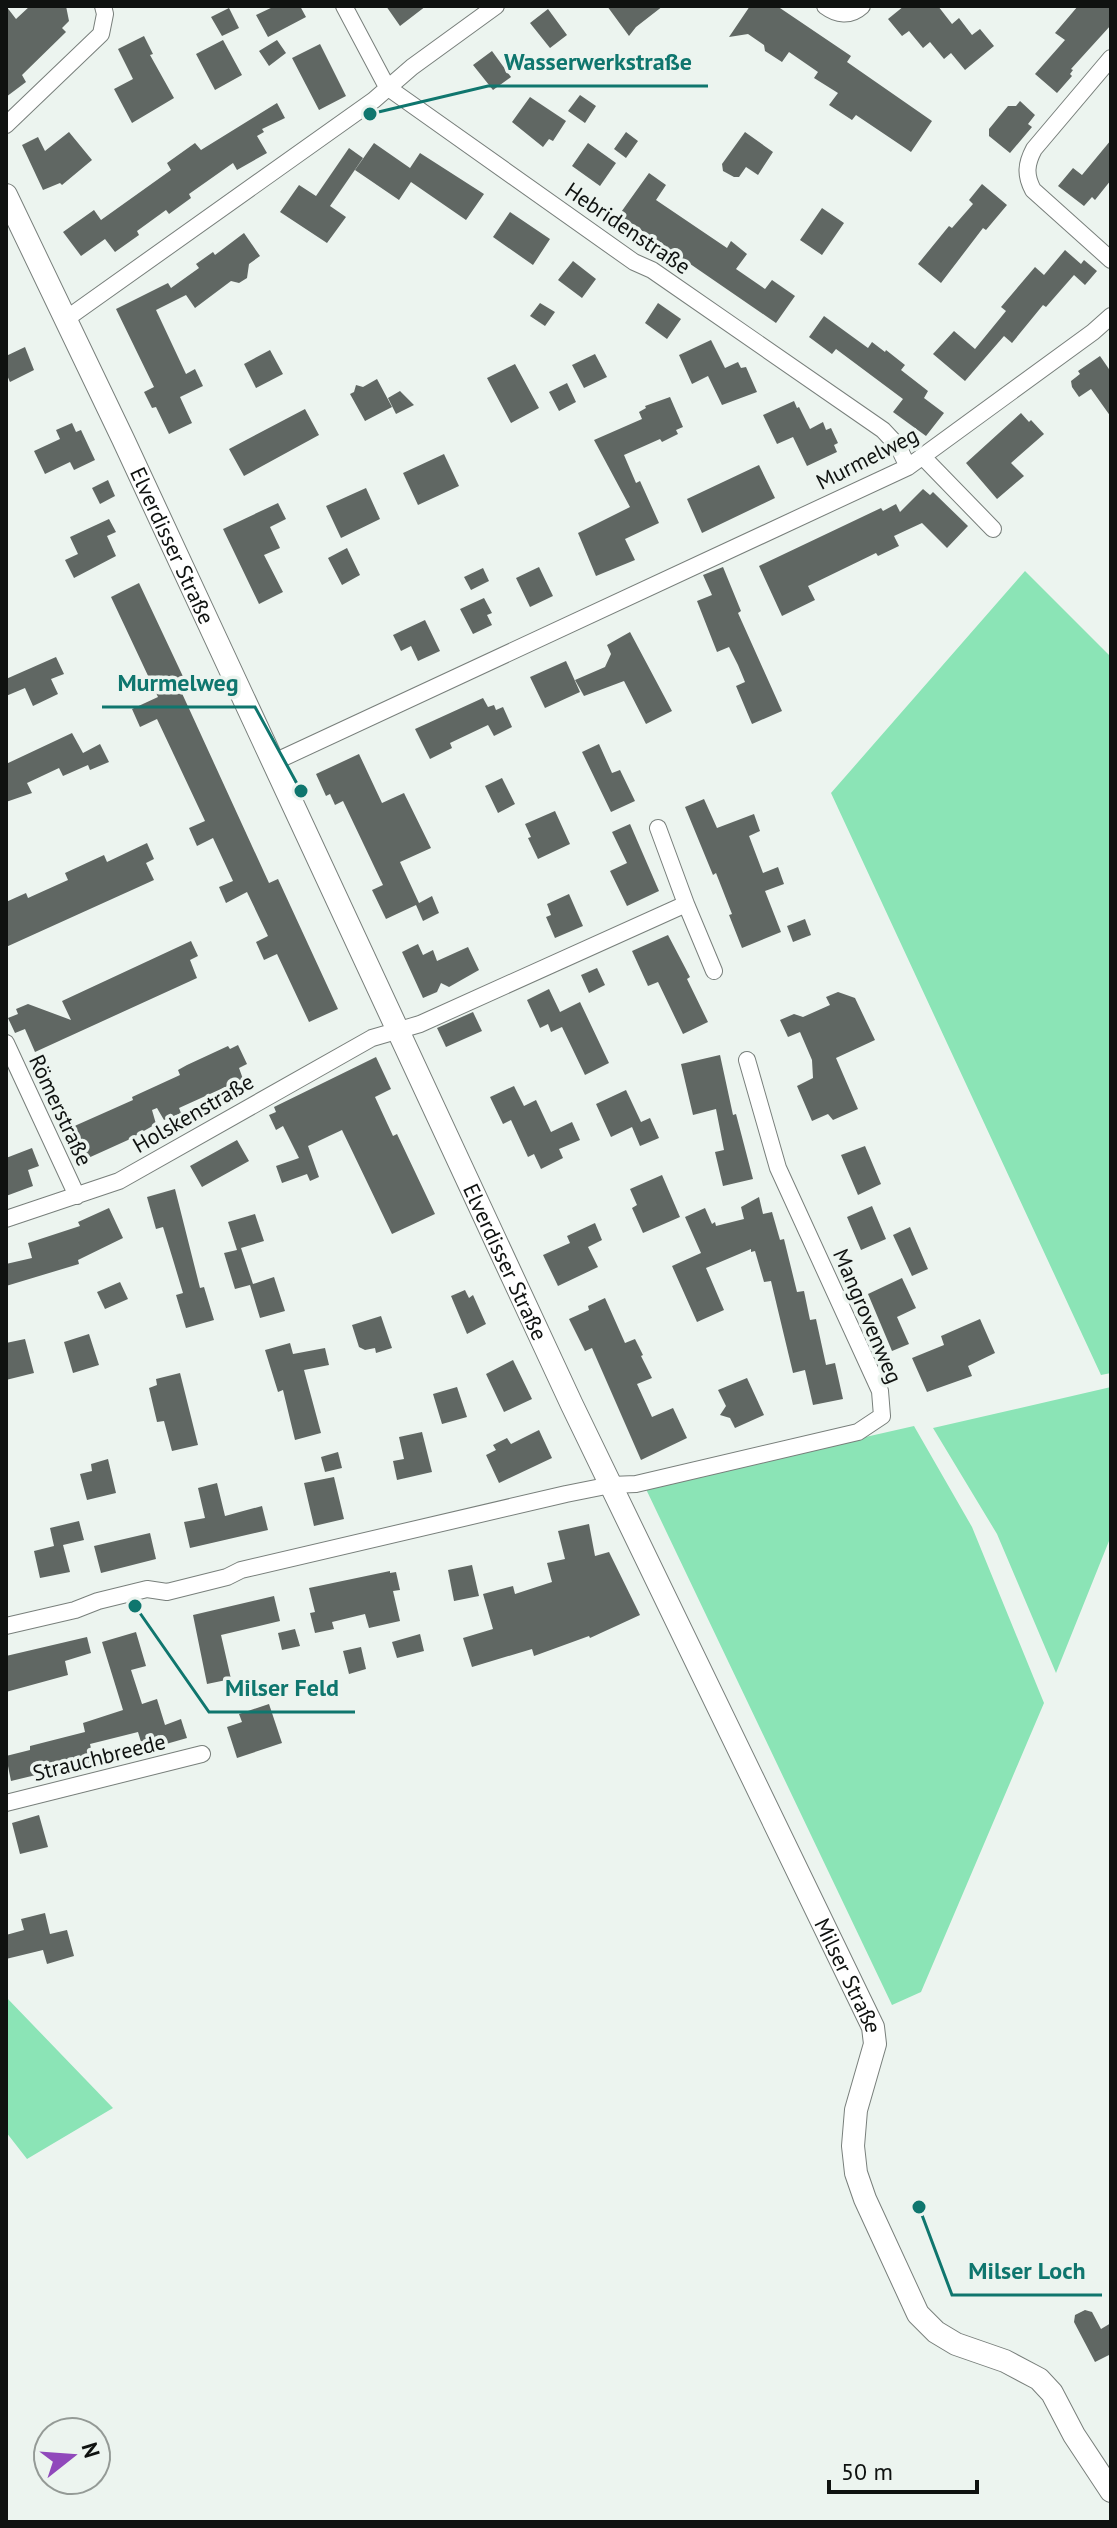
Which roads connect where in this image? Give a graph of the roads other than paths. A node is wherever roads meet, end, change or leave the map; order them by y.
1 (103, 6) edge
2 (344, 6) edge
3 (496, 6) edge
4 (825, 6) edge
5 (862, 6) edge
6 (1111, 58) edge
7 (387, 87) junction
8 (6, 125) edge
9 (6, 195) edge
10 (1111, 260) edge
11 (1111, 316) edge
12 (66, 319) junction
13 (923, 457) junction
14 (908, 467) junction
15 (993, 529) dead end
16 (272, 763) junction
17 (658, 828) dead end
18 (686, 904) junction
19 (714, 971) dead end
20 (395, 1029) junction
21 (6, 1043) edge
22 (747, 1060) dead end
23 (77, 1196) junction
24 (6, 1219) edge
25 (613, 1490) junction
26 (6, 1626) edge
27 (202, 1754) dead end
28 (6, 1803) edge
29 (1111, 2491) edge

1 - 8 street
2 - 7 street, Hebridenstraße
3 - 7 street
4 - 5 street
6 - 10 street
7 - 12 street
7 - 14 street, Hebridenstraße
9 - 12 street, Elverdisser Straße
11 - 13 street, Murmelweg
12 - 16 street, Elverdisser Straße
13 - 14 street, Murmelweg
13 - 15 street
14 - 16 street, Murmelweg
16 - 20 street, Elverdisser Straße
17 - 18 street
18 - 19 street
18 - 20 street
20 - 23 street, Holskenstraße
20 - 25 street, Elverdisser Straße
21 - 23 street, Römerstraße
22 - 25 street, Mangrovenweg
23 - 24 street, Holskenstraße
25 - 26 street
25 - 29 street, Milser Straße
27 - 28 street, Strauchbreede

